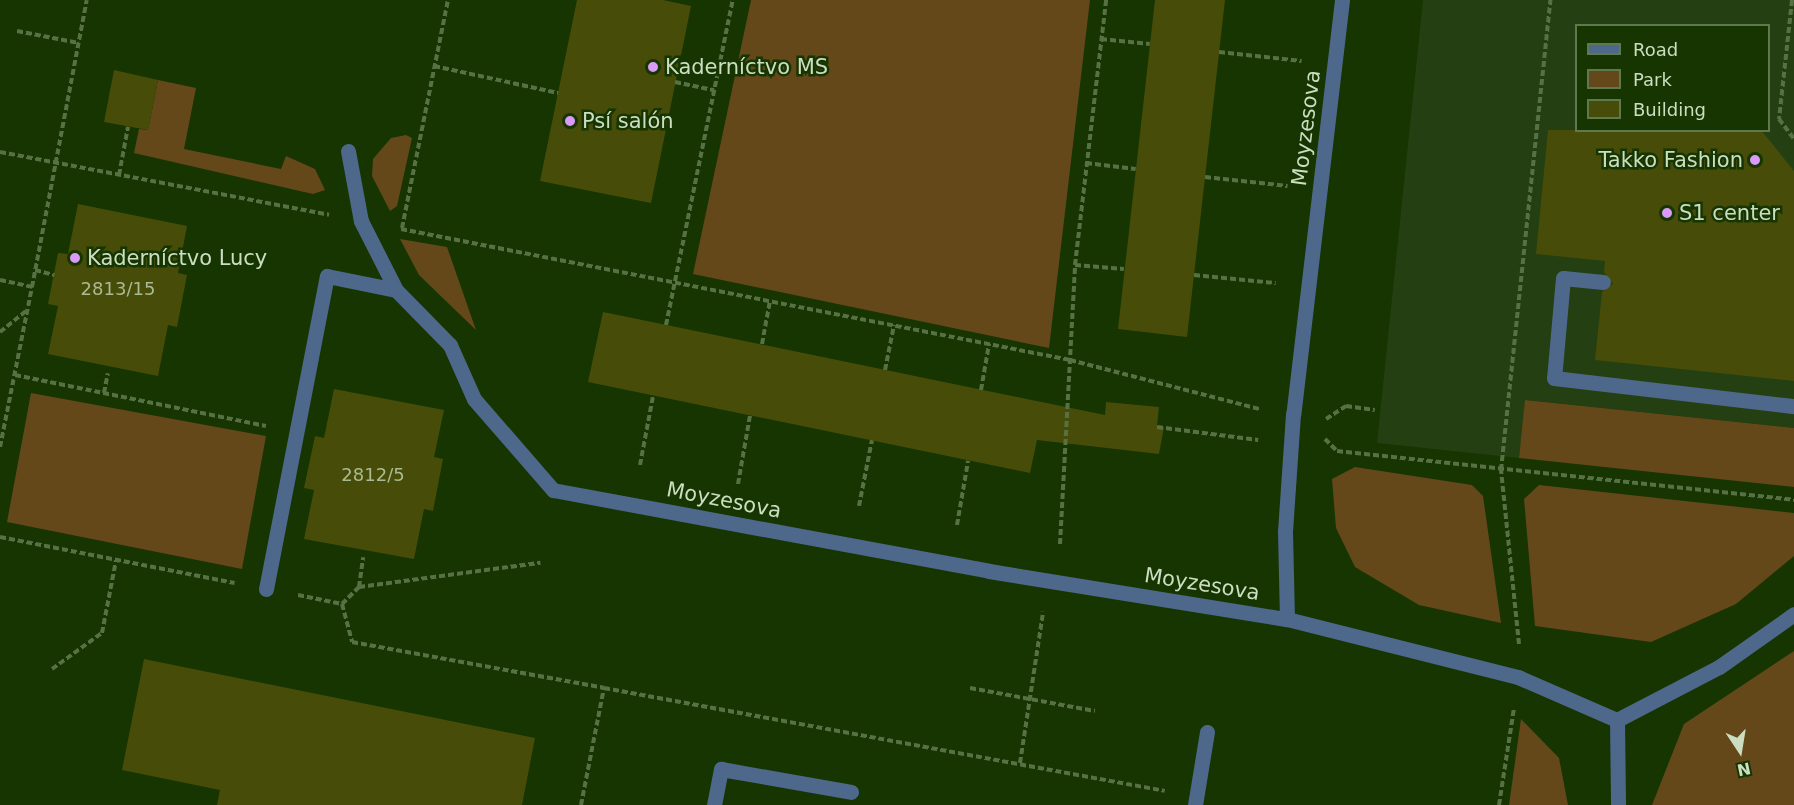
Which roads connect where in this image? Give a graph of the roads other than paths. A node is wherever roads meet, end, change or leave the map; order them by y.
1 (1342, 0) edge
2 (348, 151) dead end
3 (1603, 282) dead end
4 (396, 291) junction
5 (1794, 406) edge
6 (266, 589) road end
7 (1794, 614) edge
8 (1287, 619) junction
9 (1617, 720) junction
10 (1207, 732) dead end
11 (850, 792) dead end
12 (1195, 801) edge
13 (714, 805) edge
14 (1618, 805) edge

1 - 8 street, Moyzesova
2 - 4 street, Moyzesova
3 - 5 street
4 - 6 street
4 - 8 street, Moyzesova
7 - 9 street
8 - 9 street, Moyzesova
9 - 14 street
10 - 12 street
11 - 13 street

